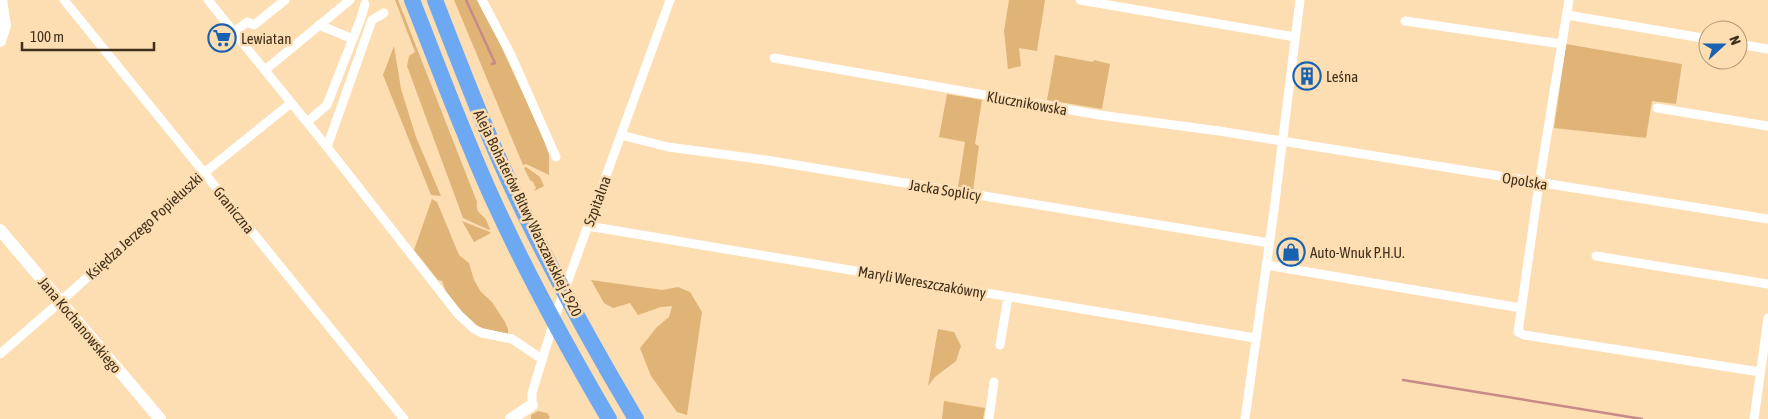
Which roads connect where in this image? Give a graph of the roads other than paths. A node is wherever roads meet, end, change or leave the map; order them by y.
1 (1, 0) edge
2 (64, 0) edge
3 (208, 0) edge
4 (285, 0) edge
5 (350, 0) edge
6 (412, 0) edge
7 (435, 0) edge
8 (482, 0) edge
9 (670, 0) edge
10 (1080, 0) edge
11 (1300, 0) edge
12 (1569, 0) edge
13 (364, 4) dead end
14 (384, 12) dead end
15 (1567, 15) junction
16 (1405, 21) dead end
17 (319, 25) junction
18 (234, 32) junction
19 (1295, 37) junction
20 (1698, 37) edge
21 (353, 39) junction
22 (0, 40) edge
23 (1562, 44) junction
24 (1748, 46) edge
25 (1768, 49) edge
26 (774, 58) dead end
27 (264, 70) junction
28 (291, 103) junction
29 (1656, 108) dead end
30 (306, 122) junction
31 (1768, 126) edge
32 (621, 135) junction
33 (1282, 140) junction
34 (327, 147) junction
35 (556, 157) dead end
36 (204, 173) junction
37 (1539, 184) junction
38 (1768, 220) edge
39 (588, 226) junction
40 (0, 230) edge
41 (1269, 243) junction
42 (1596, 256) dead end
43 (1266, 265) junction
44 (1768, 284) edge
45 (1008, 297) junction
46 (61, 301) junction
47 (1521, 308) junction
48 (1768, 318) edge
49 (1255, 338) junction
50 (1000, 345) dead end
51 (0, 354) edge
52 (542, 359) junction
53 (1760, 372) junction
54 (994, 382) dead end
55 (528, 407) joint
56 (160, 419) edge
57 (404, 419) edge
58 (511, 419) edge
59 (608, 419) edge
60 (636, 419) edge
61 (989, 419) edge
62 (1245, 419) edge
63 (1754, 419) edge

1 - 22 street
2 - 36 street, Graniczna
3 - 18 street
4 - 18 street
5 - 17 street
6 - 59 highway, Aleja Bohaterów Bitwy Warszawskiej 1920
7 - 60 highway, Aleja Bohaterów Bitwy Warszawskiej 1920
8 - 35 street
9 - 32 street, Szpitalna
10 - 19 street
11 - 19 street
12 - 15 street
13 - 21 street
14 - 34 street
15 - 20 street
15 - 23 street
16 - 23 street
17 - 21 street
17 - 27 street
18 - 27 street
19 - 33 street
21 - 30 street
23 - 37 street
24 - 25 street
26 - 33 street, Klucznikowska
27 - 28 street
28 - 30 street
28 - 36 street, Księdza Jerzego Popiełuszki
29 - 31 street
30 - 34 street
32 - 39 street, Szpitalna
32 - 41 street, Jacka Soplicy
33 - 37 street, Opolska
33 - 41 street
34 - 52 street
36 - 46 street, Księdza Jerzego Popiełuszki
36 - 57 street, Graniczna
37 - 38 street, Opolska
37 - 47 street
39 - 45 street, Maryli Wereszczakówny
39 - 52 street, Szpitalna
40 - 46 street, Jana Kochanowskiego
41 - 43 street
42 - 44 street
43 - 47 street
43 - 49 street
45 - 49 street, Maryli Wereszczakówny
45 - 50 street
46 - 51 street, Księdza Jerzego Popiełuszki
46 - 56 street, Jana Kochanowskiego
47 - 53 street
48 - 53 street
49 - 62 street
52 - 55 street, Szpitalna
53 - 63 street
54 - 61 street
55 - 58 street, Szpitalna

